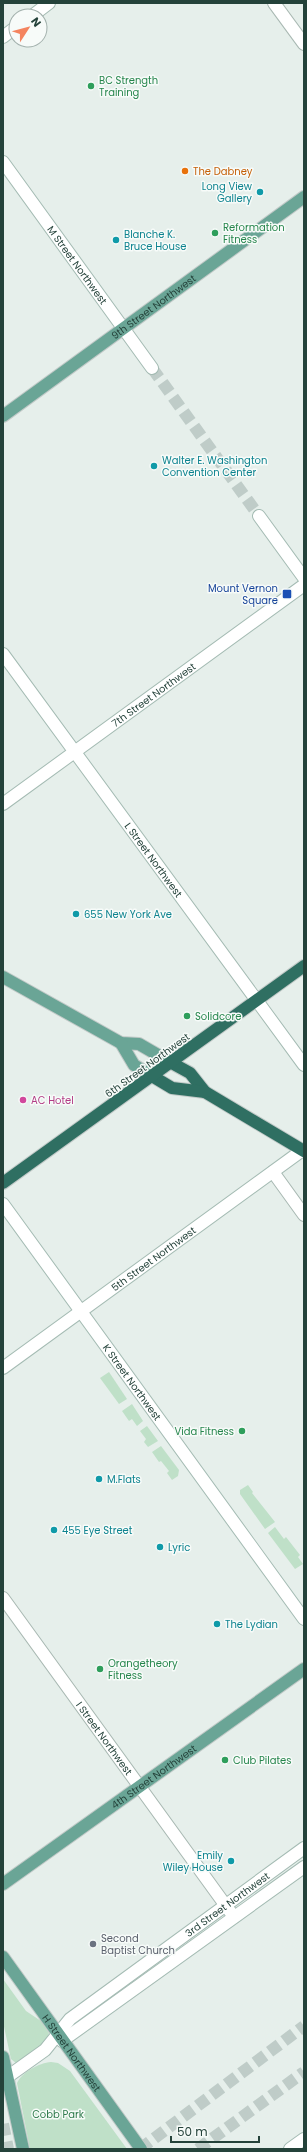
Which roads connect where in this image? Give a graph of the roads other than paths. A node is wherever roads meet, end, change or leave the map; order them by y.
1 (274, 3) edge
2 (304, 44) edge
3 (3, 162) edge
4 (304, 198) edge
5 (123, 328) junction
6 (152, 368) tunnel mouth
7 (3, 416) edge
8 (259, 516) tunnel mouth
9 (304, 578) edge
10 (304, 585) edge
11 (3, 654) edge
12 (74, 752) junction
13 (3, 804) edge
14 (304, 966) edge
15 (3, 977) edge
16 (256, 1000) junction
17 (121, 1043) junction
18 (170, 1062) junction
19 (304, 1065) edge
20 (152, 1076) junction
21 (205, 1092) junction
22 (303, 1150) edge
23 (273, 1172) junction
24 (3, 1183) edge
25 (3, 1204) edge
26 (304, 1215) edge
27 (81, 1311) junction
28 (3, 1368) edge
29 (3, 1598) edge
30 (304, 1619) edge
31 (304, 1669) edge
32 (139, 1787) junction
33 (304, 1848) edge
34 (304, 1867) edge
35 (3, 1884) edge
36 (226, 1905) junction
37 (234, 1917) junction
38 (3, 1956) edge
39 (60, 2038) junction
40 (3, 2057) edge
41 (5, 2079) edge
42 (304, 2139) edge
43 (23, 2149) edge
44 (141, 2149) edge
45 (290, 2149) edge

1 - 2 street
3 - 5 street, M Street Northwest
4 - 5 main road, 9th Street Northwest
5 - 6 street, M Street Northwest
5 - 7 main road, 9th Street Northwest
8 - 9 street
10 - 12 street, 7th Street Northwest
11 - 12 street, L Street Northwest
12 - 13 street, 7th Street Northwest
12 - 16 street, L Street Northwest
14 - 16 highway, 6th Street Northwest
15 - 17 main road
16 - 18 highway, 6th Street Northwest
16 - 19 street, L Street Northwest
17 - 18 main road
17 - 20 main road
18 - 20 highway, 6th Street Northwest
18 - 21 highway
20 - 21 highway
20 - 24 highway, 6th Street Northwest
21 - 22 highway
22 - 23 street, 5th Street Northwest
23 - 26 street
23 - 27 street, 5th Street Northwest
25 - 27 street, K Street Northwest
27 - 28 street, 5th Street Northwest
27 - 30 street, K Street Northwest
29 - 32 street, I Street Northwest
31 - 32 main road, 4th Street Northwest
32 - 35 main road, 4th Street Northwest
32 - 36 street, I Street Northwest
33 - 36 street, 3rd Street Northwest
34 - 37 street, 3rd Street Northwest
36 - 37 street, I Street Northwest
36 - 39 street, 3rd Street Northwest
37 - 39 street, 3rd Street Northwest
38 - 39 main road, H Street Northwest
39 - 41 street, 3rd Street Northwest
39 - 44 main road, H Street Northwest
40 - 41 main road
41 - 43 main road
42 - 45 street

